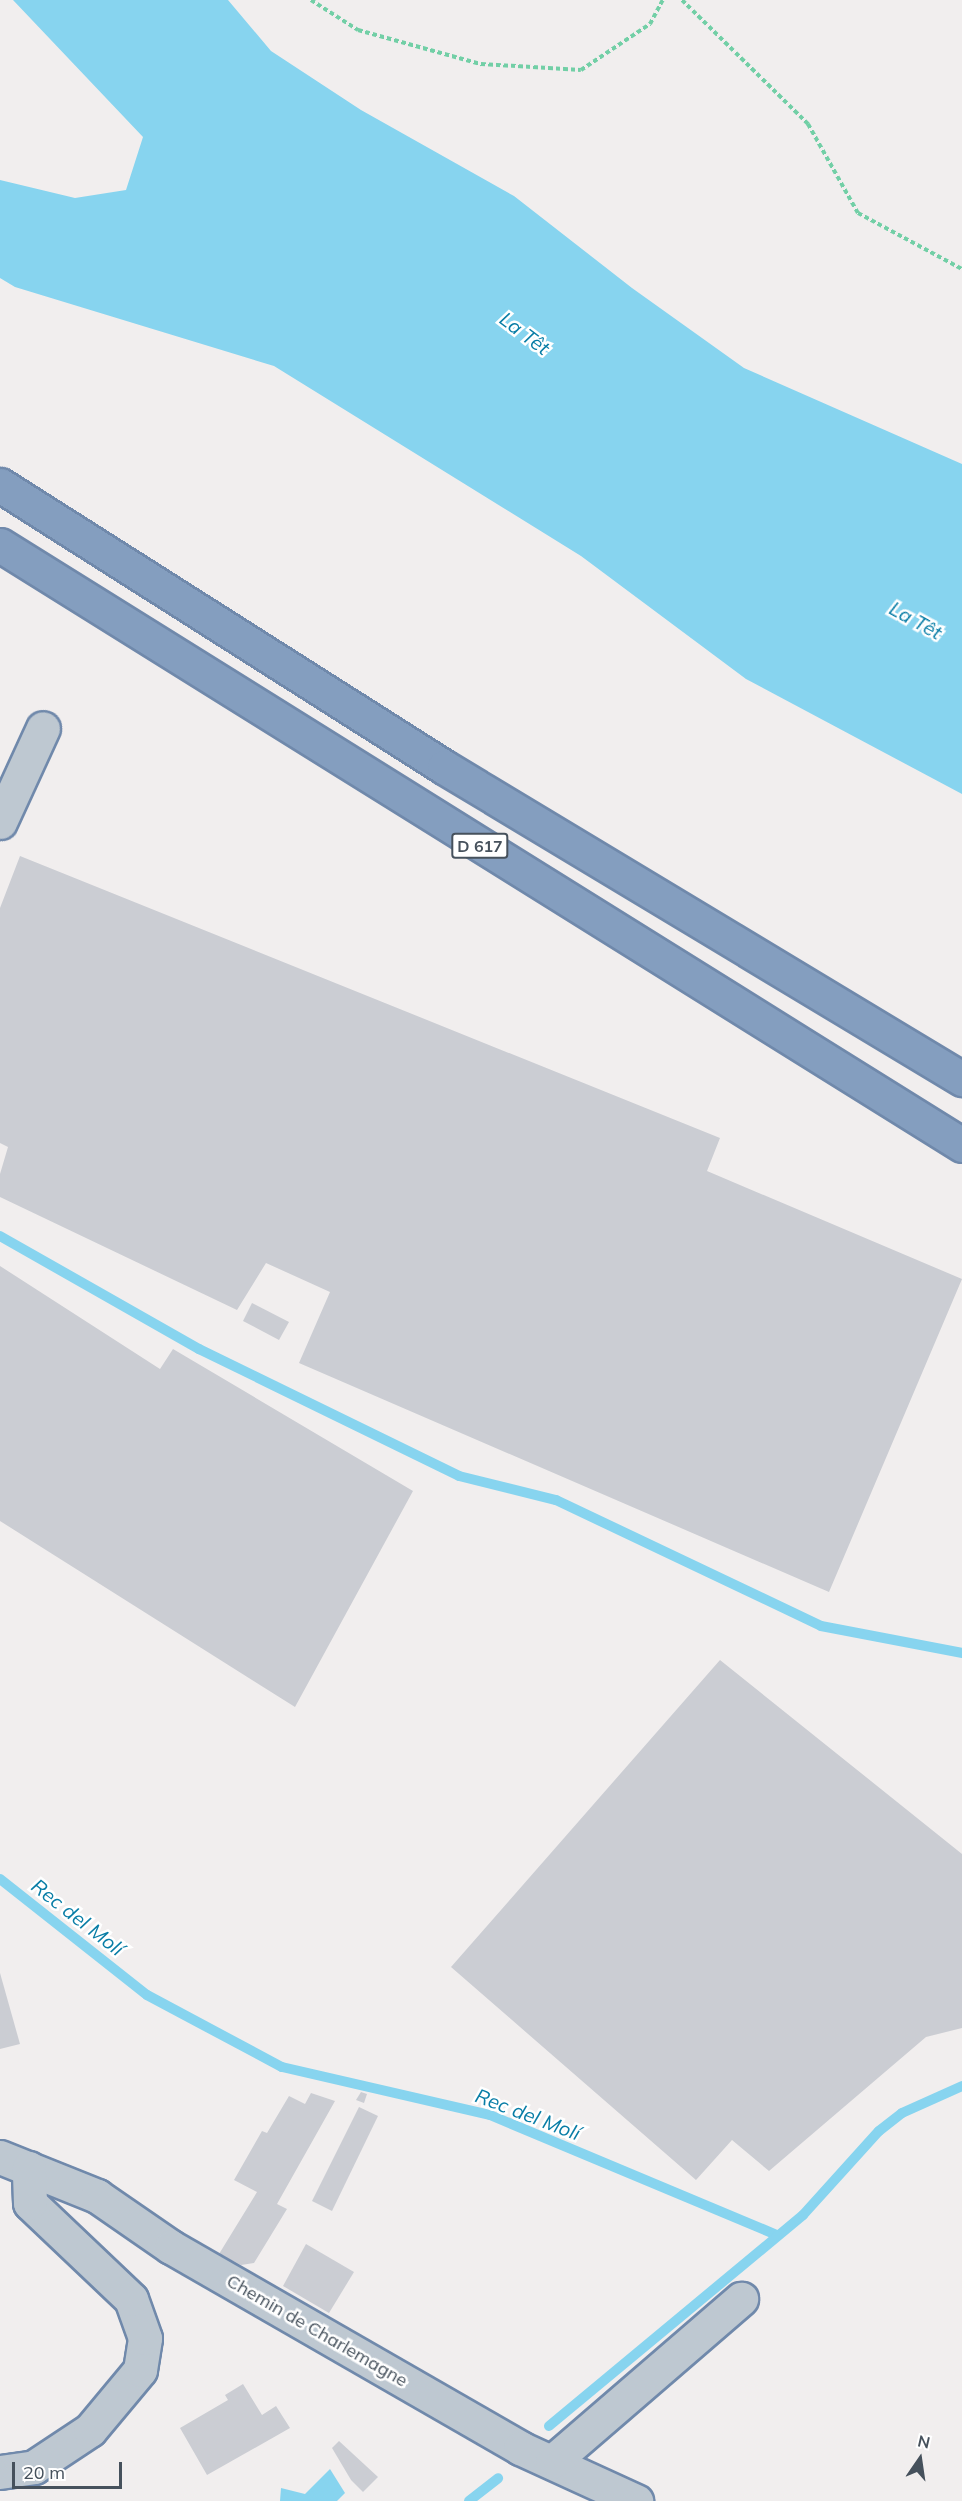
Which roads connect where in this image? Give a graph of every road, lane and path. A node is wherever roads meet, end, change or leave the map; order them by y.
1 (311, 0) edge
2 (663, 0) edge
3 (682, 0) edge
4 (962, 269) edge
5 (0, 485) edge
6 (0, 545) edge
7 (43, 728) dead end
8 (0, 822) edge
9 (962, 1079) edge
10 (962, 1146) edge
11 (15, 2162) edge
12 (741, 2299) dead end
13 (552, 2462) junction
14 (0, 2472) edge
15 (636, 2501) edge

1 - 2 path
3 - 4 path
5 - 9 highway, D 617
6 - 10 highway, D 617
7 - 8 street
11 - 13 street, Chemin de Charlemagne
11 - 14 street
12 - 13 street
13 - 15 street, Chemin de Charlemagne

